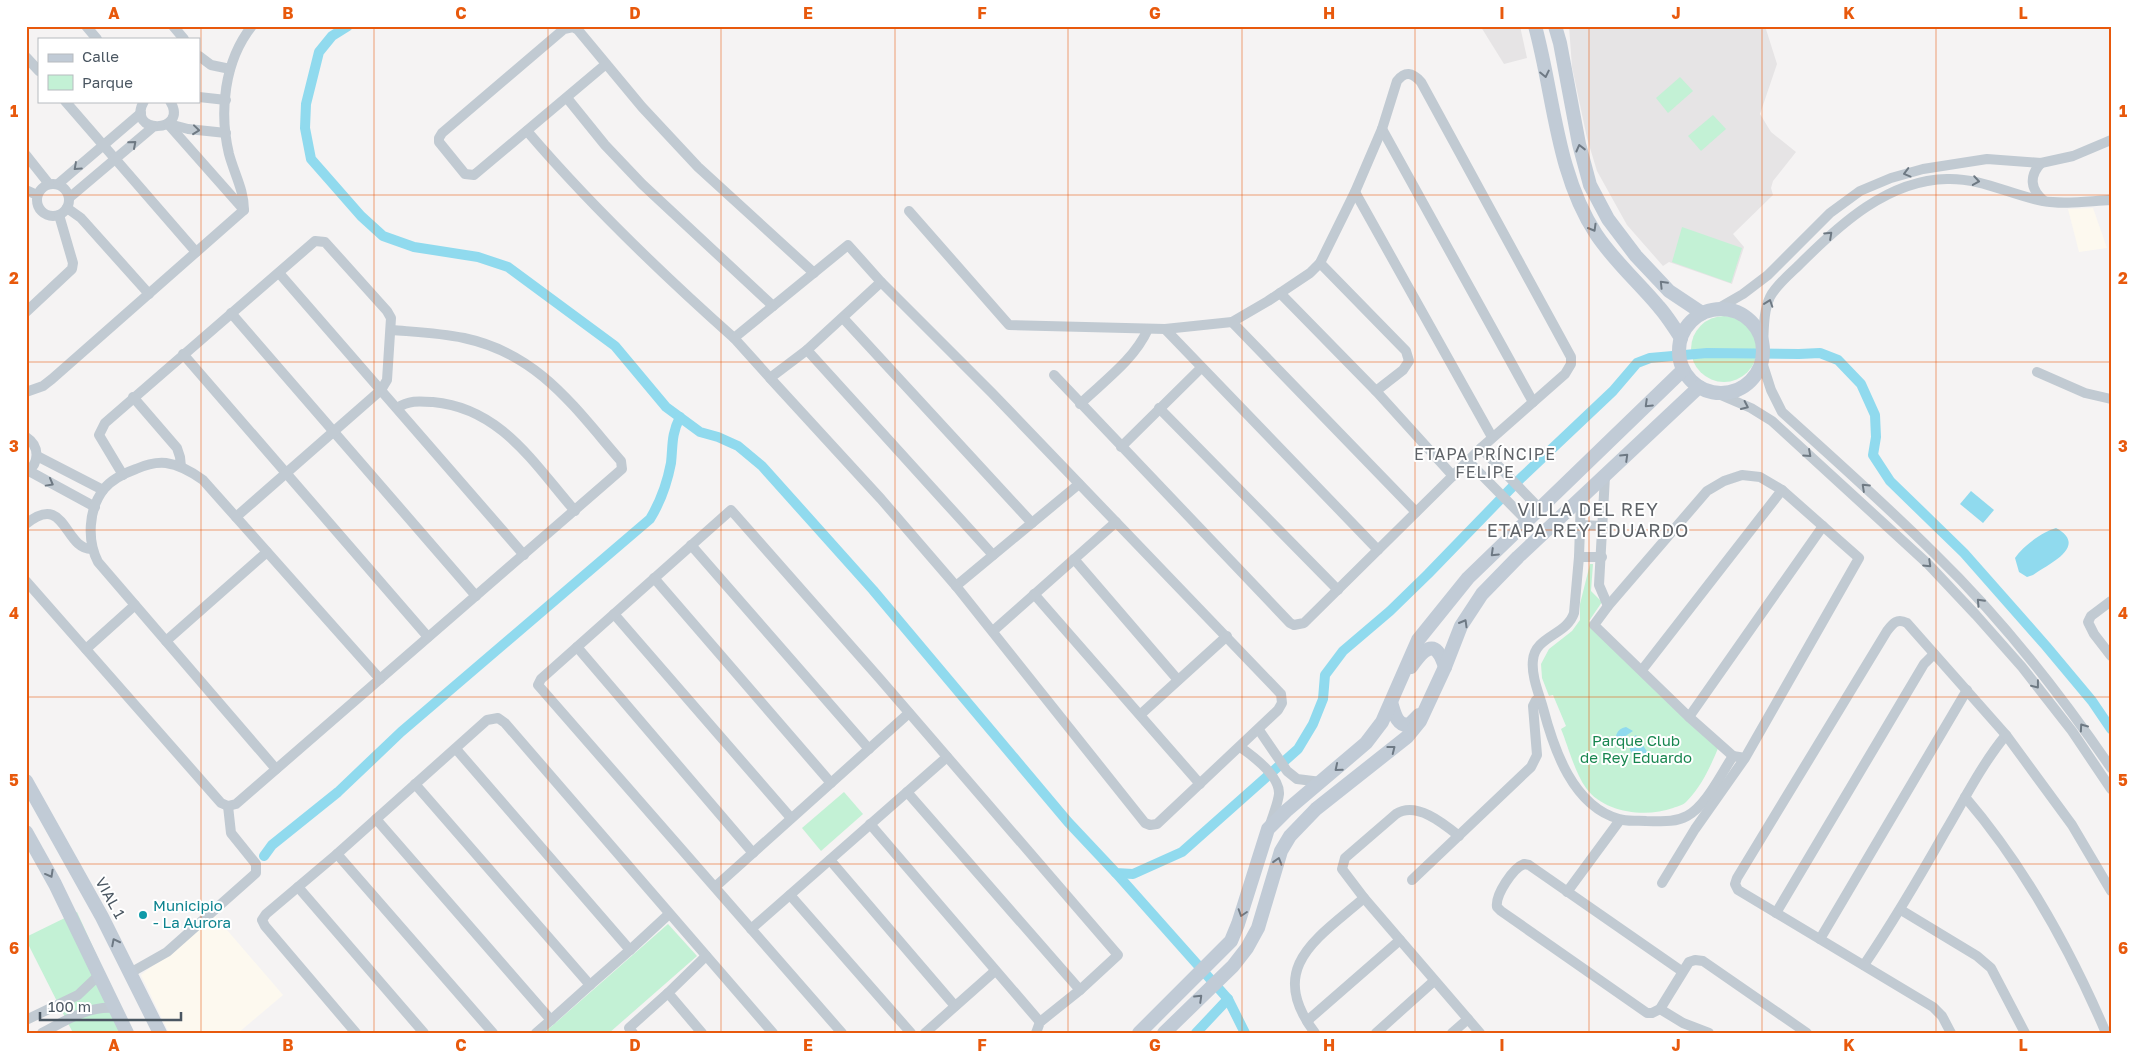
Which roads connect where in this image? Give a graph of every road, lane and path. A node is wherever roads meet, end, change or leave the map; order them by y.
1 (86, 26) edge
2 (173, 26) edge
3 (252, 26) edge
4 (1535, 26) edge
5 (1555, 26) edge
6 (96, 38) edge
7 (183, 38) edge
8 (26, 57) edge
9 (200, 57) edge
10 (606, 64) junction
11 (230, 69) junction
12 (38, 71) edge
13 (200, 97) edge
14 (566, 98) junction
15 (226, 100) junction
16 (66, 102) edge
17 (144, 102) edge
18 (170, 102) edge
19 (141, 113) junction
20 (168, 124) junction
21 (152, 127) junction
22 (1382, 129) junction
23 (527, 131) junction
24 (226, 133) junction
25 (2111, 140) edge
26 (102, 145) junction
27 (26, 155) edge
28 (115, 159) junction
29 (2041, 163) junction
30 (54, 184) junction
31 (26, 190) edge
32 (1356, 192) junction
33 (37, 195) junction
34 (2111, 200) edge
35 (2044, 201) junction
36 (65, 207) junction
37 (244, 210) junction
38 (909, 211) dead end
39 (196, 252) junction
40 (1320, 263) junction
41 (279, 272) junction
42 (814, 273) junction
43 (881, 282) junction
44 (1280, 293) junction
45 (149, 294) junction
46 (773, 306) junction
47 (1717, 309) junction
48 (26, 312) edge
49 (231, 313) junction
50 (1702, 313) junction
51 (843, 318) junction
52 (1232, 322) junction
53 (1165, 329) junction
54 (392, 330) junction
55 (1148, 330) junction
56 (734, 338) junction
57 (1681, 338) junction
58 (1763, 346) junction
59 (807, 350) junction
60 (183, 354) junction
61 (1762, 362) junction
62 (1201, 368) junction
63 (1684, 370) junction
64 (2037, 372) dead end
65 (1054, 376) dead end
66 (770, 378) junction
67 (1698, 386) junction
68 (381, 390) junction
69 (1376, 391) junction
70 (26, 392) edge
71 (1716, 393) junction
72 (133, 397) junction
73 (2111, 399) edge
74 (1533, 402) junction
75 (1080, 404) junction
76 (397, 408) junction
77 (1160, 408) junction
78 (333, 433) junction
79 (26, 437) edge
80 (1492, 437) junction
81 (1121, 447) junction
82 (1481, 448) junction
83 (37, 456) junction
84 (1468, 461) junction
85 (181, 467) junction
86 (1502, 471) junction
87 (28, 472) edge
88 (286, 473) junction
89 (123, 475) junction
90 (1453, 476) junction
91 (1605, 476) junction
92 (1490, 483) junction
93 (1079, 484) junction
94 (103, 490) junction
95 (1782, 490) junction
96 (1581, 498) junction
97 (95, 507) junction
98 (1539, 508) junction
99 (575, 511) junction
100 (1416, 512) junction
101 (236, 517) junction
102 (1527, 521) junction
103 (1116, 522) junction
104 (1032, 523) junction
105 (26, 524) edge
106 (1580, 525) junction
107 (1603, 526) junction
108 (1823, 526) junction
109 (691, 545) junction
110 (92, 549) junction
111 (1378, 550) junction
112 (267, 552) junction
113 (524, 555) junction
114 (993, 555) junction
115 (1579, 557) junction
116 (1074, 558) junction
117 (1602, 558) junction
118 (654, 578) junction
119 (26, 581) edge
120 (956, 586) junction
121 (1338, 590) junction
122 (1034, 594) junction
123 (476, 596) junction
124 (2111, 601) edge
125 (135, 605) junction
126 (1608, 606) junction
127 (614, 614) junction
128 (993, 631) junction
129 (1227, 636) junction
130 (428, 637) junction
131 (166, 641) junction
132 (577, 648) junction
133 (86, 649) junction
134 (1934, 654) junction
135 (2111, 656) edge
136 (1445, 668) junction
137 (1642, 670) junction
138 (380, 678) junction
139 (1178, 680) junction
140 (1398, 685) junction
141 (1967, 690) junction
142 (1434, 694) junction
143 (1540, 699) junction
144 (1391, 702) junction
145 (909, 712) junction
146 (1141, 714) junction
147 (1689, 717) junction
148 (1259, 730) junction
149 (2006, 736) junction
150 (1240, 747) junction
151 (869, 748) junction
152 (456, 749) junction
153 (1733, 756) junction
154 (947, 757) junction
155 (1744, 758) junction
156 (2111, 768) edge
157 (276, 769) junction
158 (26, 781) edge
159 (1321, 782) junction
160 (830, 783) junction
161 (415, 784) junction
162 (1200, 784) junction
163 (2111, 789) edge
164 (907, 792) junction
165 (1965, 797) junction
166 (228, 806) junction
167 (791, 818) junction
168 (376, 819) junction
169 (1620, 820) junction
170 (870, 824) junction
171 (1268, 829) junction
172 (26, 832) edge
173 (1459, 836) junction
174 (753, 853) junction
175 (337, 854) junction
176 (830, 860) junction
177 (1412, 880) dead end
178 (1662, 883) dead end
179 (715, 886) junction
180 (298, 887) junction
181 (2111, 891) edge
182 (1567, 892) junction
183 (790, 895) junction
184 (1364, 898) junction
185 (1900, 910) junction
186 (1776, 913) junction
187 (669, 914) junction
188 (751, 928) junction
189 (1820, 939) junction
190 (1400, 940) junction
191 (630, 950) junction
192 (706, 956) junction
193 (1864, 965) junction
194 (995, 971) junction
195 (130, 972) junction
196 (1683, 972) junction
197 (99, 975) junction
198 (1434, 981) junction
199 (590, 985) junction
200 (1080, 990) junction
201 (668, 993) junction
202 (955, 1006) junction
203 (114, 1008) junction
204 (1660, 1009) junction
205 (1468, 1019) junction
206 (26, 1020) edge
207 (551, 1020) junction
208 (1307, 1021) junction
209 (1040, 1022) junction
210 (629, 1031) edge
211 (42, 1033) edge
212 (127, 1033) edge
213 (160, 1033) edge
214 (356, 1033) edge
215 (424, 1033) edge
216 (493, 1033) edge
217 (536, 1033) edge
218 (702, 1033) edge
219 (773, 1033) edge
220 (842, 1033) edge
221 (911, 1033) edge
222 (925, 1033) edge
223 (1036, 1033) edge
224 (1139, 1033) edge
225 (1164, 1033) edge
226 (1315, 1033) edge
227 (1376, 1033) edge
228 (1452, 1033) edge
229 (1480, 1033) edge
230 (1709, 1033) edge
231 (1807, 1033) edge
232 (1952, 1033) edge
233 (2025, 1033) edge
234 (2106, 1033) edge

1 - 6 street
2 - 7 street
3 - 11 street
4 -> 57 street
50 -> 5 street
8 - 12 street
9 - 11 street
10 - 14 street
10 - 23 street
10 - 42 street
11 - 15 street
13 - 15 street
14 - 23 street
14 - 46 street
15 - 24 street
16 - 26 street
17 - 19 street
18 - 20 street
19 - 21 street
19 - 26 street
20 - 21 street
20 -> 24 street
20 - 37 street
28 -> 21 street
22 - 32 street
22 - 74 street
22 - 74 street
23 - 56 street
24 - 37 street
25 - 29 street
26 - 28 street
26 -> 30 street
27 - 30 street
28 - 36 street
28 - 39 street
29 - 35 street
29 -> 47 street
30 - 33 street
30 - 36 street
31 - 33 street
32 - 40 street
32 - 80 street
33 - 36 street
34 - 35 street
58 -> 35 street
36 - 45 street
36 - 48 street
37 - 39 street
38 - 55 street
39 - 45 street
40 - 44 street
40 - 69 street
41 - 49 street
41 - 54 street
41 - 68 street
42 - 43 street
42 - 46 street
43 - 51 street
43 - 93 street
44 - 52 street
44 - 69 street
45 - 70 street
46 - 56 street
47 - 50 street
47 - 58 street
49 - 60 street
49 - 78 street
50 - 57 street
51 - 59 street
51 - 104 street
52 - 53 street
52 - 100 street
53 - 55 street
53 - 62 street
54 - 68 street
54 - 99 street
55 - 75 street
56 - 66 street
57 - 63 street
58 - 61 street
59 - 66 street
59 - 114 street
60 - 72 street
60 - 88 street
61 - 71 street
156 -> 61 street
62 - 77 street
62 - 111 street
63 - 67 street
63 -> 98 street
64 - 73 street
65 - 75 street
66 - 120 street
67 - 71 street
91 -> 67 street
68 - 76 street
68 - 78 street
69 - 90 street
71 -> 163 street
72 - 85 street
72 - 89 street
74 - 80 street
75 - 81 street
76 - 99 street
76 - 113 street
77 - 81 street
77 - 121 street
78 - 88 street
78 - 123 street
79 - 83 street
80 - 82 street
81 - 121 street
82 - 84 street
82 - 86 street
83 - 87 street
83 - 94 street
84 - 90 street
84 - 92 street
85 - 89 street
85 - 101 street
86 - 92 street
86 - 98 street
87 -> 97 street
88 - 101 street
88 - 130 street
89 - 94 street
90 - 100 street
91 - 96 street
91 - 107 street
92 - 102 street
93 - 103 street
93 - 104 street
94 - 97 street
95 - 108 street
95 - 126 street
95 - 137 street
96 - 106 street
136 -> 96 street
97 - 110 street
98 - 102 street
99 - 113 street
100 - 111 street
101 - 112 street
102 -> 140 street
103 - 116 street
103 - 129 street
104 - 114 street
105 - 110 street
106 - 107 street
106 - 115 street
107 - 117 street
108 - 147 street
108 - 155 street
109 - 118 street
109 - 145 street
109 - 151 street
110 - 125 street
111 - 121 street
112 - 131 street
112 - 138 street
113 - 123 street
114 - 120 street
115 - 117 street
115 - 143 street
116 - 122 street
116 - 139 street
117 - 126 street
118 - 127 street
118 - 160 street
119 - 133 street
120 - 128 street
122 - 128 street
122 - 146 street
123 - 130 street
124 - 135 street
125 - 131 street
125 - 133 street
126 - 137 street
127 - 132 street
127 - 167 street
128 - 162 street
129 - 139 street
129 - 148 street
130 - 138 street
131 - 157 street
132 - 174 street
132 - 179 street
133 - 166 street
134 - 141 street
134 - 186 street
134 - 186 street
136 - 140 street
136 - 142 street
137 - 147 street
138 - 157 street
139 - 146 street
140 - 144 street
141 - 149 street
141 - 189 street
142 - 144 street
225 -> 142 street
143 - 169 street
143 - 173 street
144 -> 159 street
145 - 151 street
145 - 154 street
146 - 162 street
147 - 153 street
148 - 150 street
148 - 159 street
149 - 165 street
149 - 181 street
150 - 162 street
150 - 171 street
151 - 160 street
152 - 161 street
152 - 187 street
152 - 191 street
153 - 155 street
153 - 169 street
154 - 164 street
154 - 200 street
155 - 178 street
157 - 166 street
195 -> 158 street, VIAL 1
159 - 171 street
160 - 167 street
161 - 168 street
161 - 199 street
164 - 170 street
164 - 200 street
165 - 185 street
165 - 234 street
166 - 195 street
167 - 174 street
168 - 175 street
168 - 207 street
169 - 182 street
170 - 176 street
170 - 194 street
171 -> 224 street
172 -> 197 street
173 - 177 street
173 - 184 street
174 - 179 street
175 - 180 street
175 - 216 street
176 - 183 street
176 - 202 street
179 - 188 street
180 - 214 street
180 - 215 street
182 - 196 street
182 - 204 street
183 - 188 street
183 - 221 street
184 - 190 street
184 - 208 street
185 - 193 street
185 - 233 street
186 - 189 street
187 - 191 street
187 - 192 street
188 - 220 street
189 - 193 street
190 - 198 street
190 - 208 street
191 - 199 street
192 - 201 street
192 - 219 street
193 - 232 street
194 - 202 street
194 - 209 street
195 - 213 street, VIAL 1
196 - 204 street
196 - 231 street
197 - 203 street
197 - 206 street
198 - 205 street
198 - 227 street
199 - 207 street
200 - 209 street
201 - 210 street
201 - 218 street
202 - 222 street
203 - 211 street
203 - 212 street
204 - 230 street
205 - 228 street
205 - 229 street
207 - 217 street
208 - 226 street
209 - 223 street

